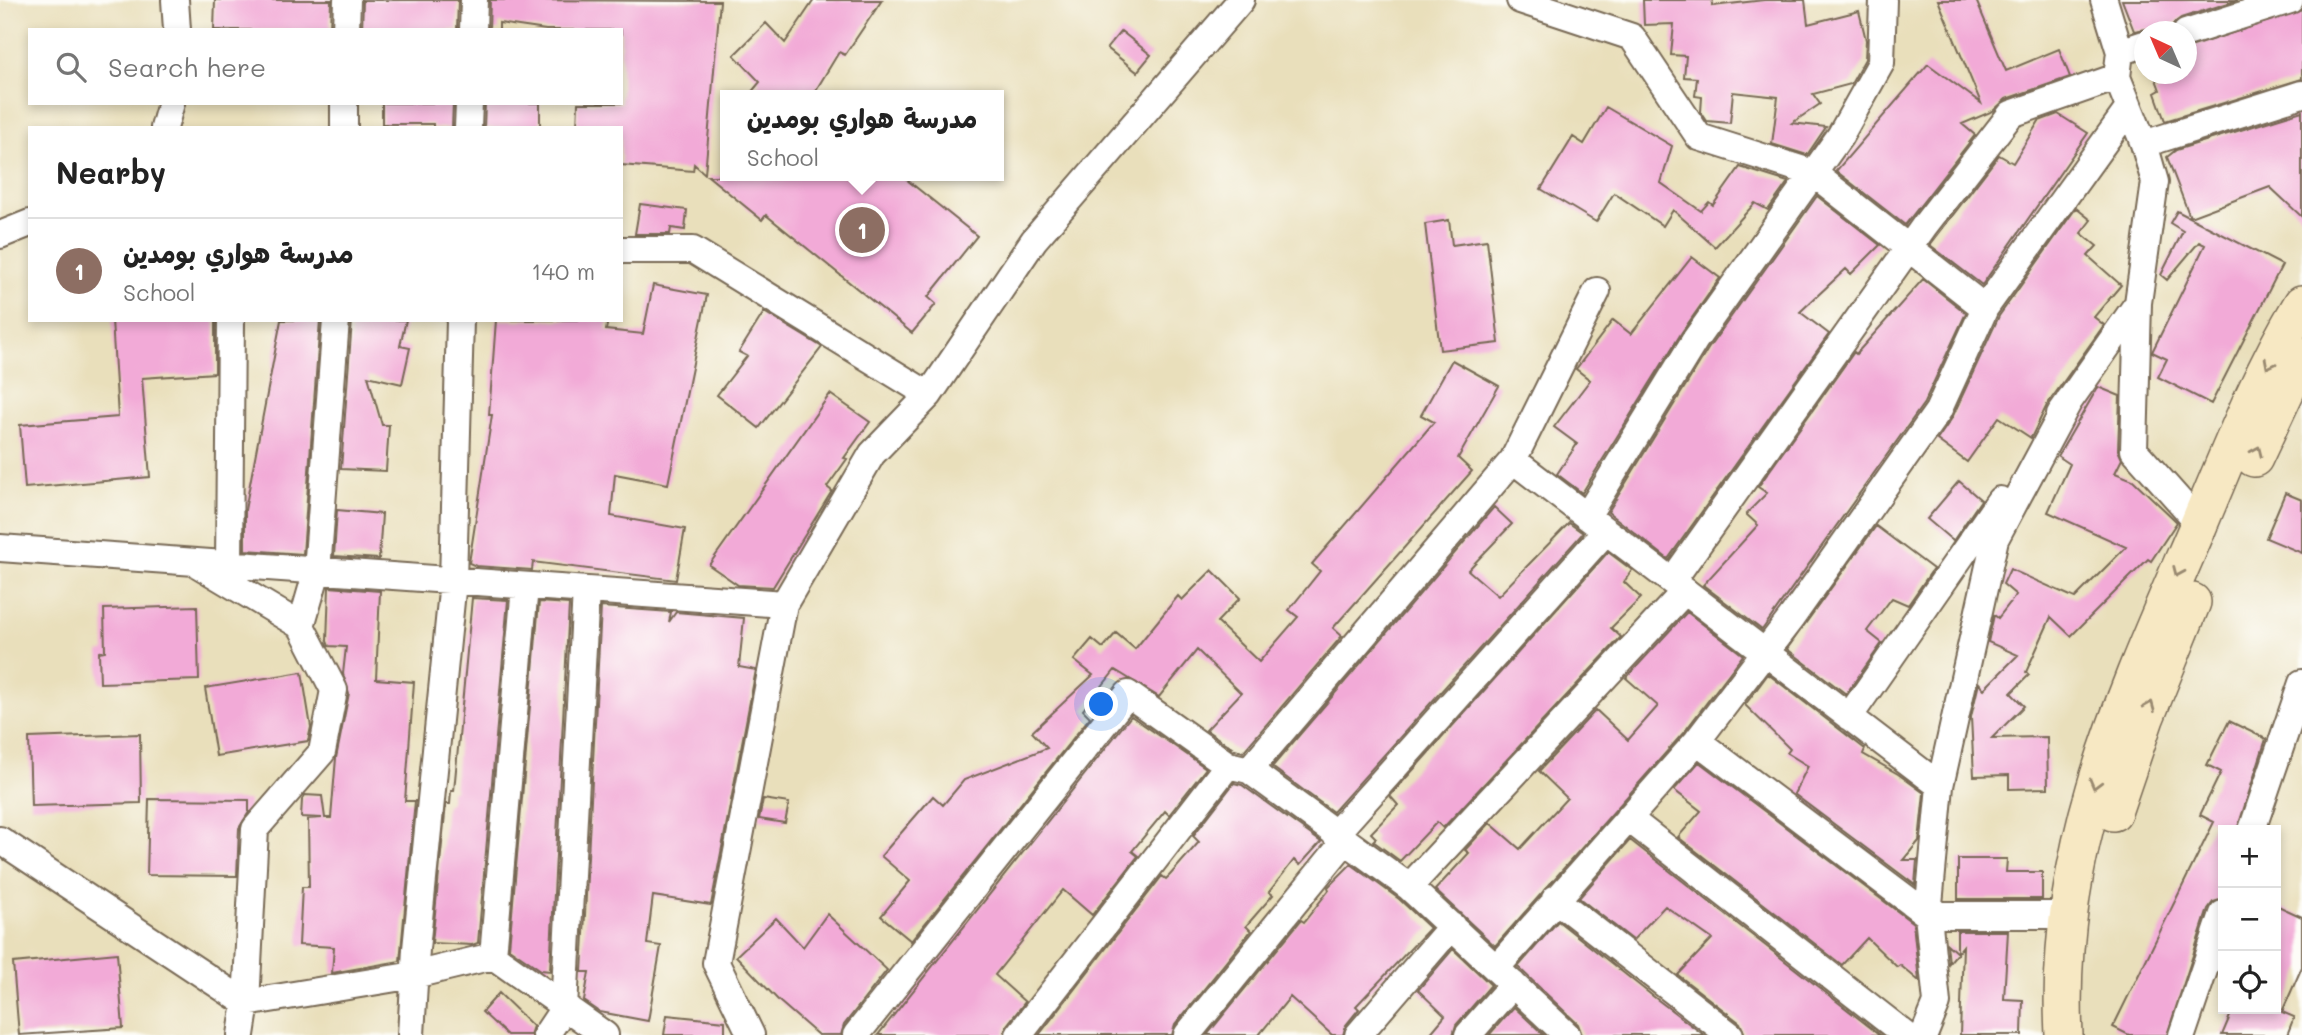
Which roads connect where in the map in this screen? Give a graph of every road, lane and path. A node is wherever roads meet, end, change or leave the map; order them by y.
1 (175, 0) edge
2 (347, 0) edge
3 (474, 0) edge
4 (1241, 0) edge
5 (1520, 0) edge
6 (1883, 0) edge
7 (2104, 0) edge
8 (2290, 0) edge
9 (1571, 8) edge
10 (177, 28) edge
11 (346, 28) edge
12 (473, 28) edge
13 (2197, 30) edge
14 (2127, 58) edge
15 (2302, 94) edge
16 (170, 105) edge
17 (344, 105) edge
18 (469, 105) edge
19 (2129, 108) junction
20 (165, 126) edge
21 (344, 126) edge
22 (468, 126) edge
23 (2144, 144) junction
24 (1813, 173) junction
25 (28, 224) edge
26 (0, 235) edge
27 (1908, 248) junction
28 (623, 250) edge
29 (1597, 291) dead end
30 (2138, 303) junction
31 (2302, 304) edge
32 (1985, 308) junction
33 (231, 322) edge
34 (336, 322) edge
35 (460, 322) edge
36 (2302, 356) edge
37 (929, 396) junction
38 (2070, 399) junction
39 (1513, 460) junction
40 (2199, 523) junction
41 (1597, 524) junction
42 (0, 548) edge
43 (194, 562) junction
44 (229, 565) junction
45 (317, 571) junction
46 (453, 581) junction
47 (525, 586) junction
48 (1678, 586) junction
49 (586, 590) junction
50 (784, 604) junction
51 (301, 626) junction
52 (1765, 652) junction
53 (2302, 683) edge
54 (1849, 717) junction
55 (1698, 741) junction
56 (1239, 768) junction
57 (1940, 786) junction
58 (1628, 818) junction
59 (2254, 825) edge
60 (1340, 837) junction
61 (0, 840) edge
62 (1409, 887) junction
63 (1555, 899) junction
64 (1928, 915) junction
65 (2066, 915) junction
66 (1452, 926) junction
67 (2218, 929) edge
68 (493, 956) junction
69 (414, 975) junction
70 (1505, 976) junction
71 (246, 1003) junction
72 (564, 1008) junction
73 (1565, 1034) edge
74 (241, 1035) edge
75 (411, 1035) edge
76 (546, 1035) edge
77 (604, 1035) edge
78 (751, 1035) edge
79 (856, 1035) edge
80 (1019, 1035) edge
81 (1187, 1035) edge
82 (1358, 1035) edge
83 (1468, 1035) edge
84 (1730, 1035) edge
85 (1906, 1035) edge
86 (1924, 1035) edge
87 (2064, 1035) edge
88 (2086, 1035) edge
89 (2182, 1035) edge

1 - 10 street
2 - 11 street
3 - 12 street
4 - 37 street
5 - 9 street
6 - 24 street
7 - 14 street
8 - 13 street
9 - 24 street
14 - 19 street
14 - 27 street
15 - 23 street
16 - 20 street
17 - 21 street
18 - 22 street
19 - 23 street
19 - 32 street
23 - 30 street
24 - 27 street
24 - 41 street
25 - 26 street
27 - 32 street
27 - 48 street
28 - 37 street
29 - 39 street
30 - 38 street
30 - 40 street
31 -> 40 street
32 - 52 street
33 - 44 street
34 - 45 street
35 - 46 street
88 -> 36 street
37 - 50 street
38 - 54 street
38 - 57 street
39 - 41 street
39 - 56 street
40 -> 65 street
41 - 48 street
41 - 60 street
42 - 43 street
43 - 44 street
43 - 51 street
44 - 45 street
45 - 46 street
45 - 51 street
46 - 47 street
46 - 69 street
47 - 49 street
47 - 68 street
48 - 52 street
48 - 62 street
49 - 50 street
49 - 72 street
50 - 78 street
51 - 71 street
52 - 54 street
52 - 55 street
53 - 59 street
54 - 57 street
55 - 58 street
55 - 64 street
56 - 60 street
56 - 79 street
56 - 80 street
57 - 64 street
58 - 63 street
58 - 85 street
60 - 62 street
60 - 81 street
61 - 71 street
62 - 66 street
63 - 70 street
63 - 84 street
64 - 65 street
64 - 86 street
65 - 87 street
66 - 70 street
66 - 82 street
67 - 89 street
68 - 69 street
68 - 72 street
69 - 71 street
69 - 75 street
70 - 73 street
70 - 83 street
71 - 74 street
72 - 76 street
72 - 77 street

